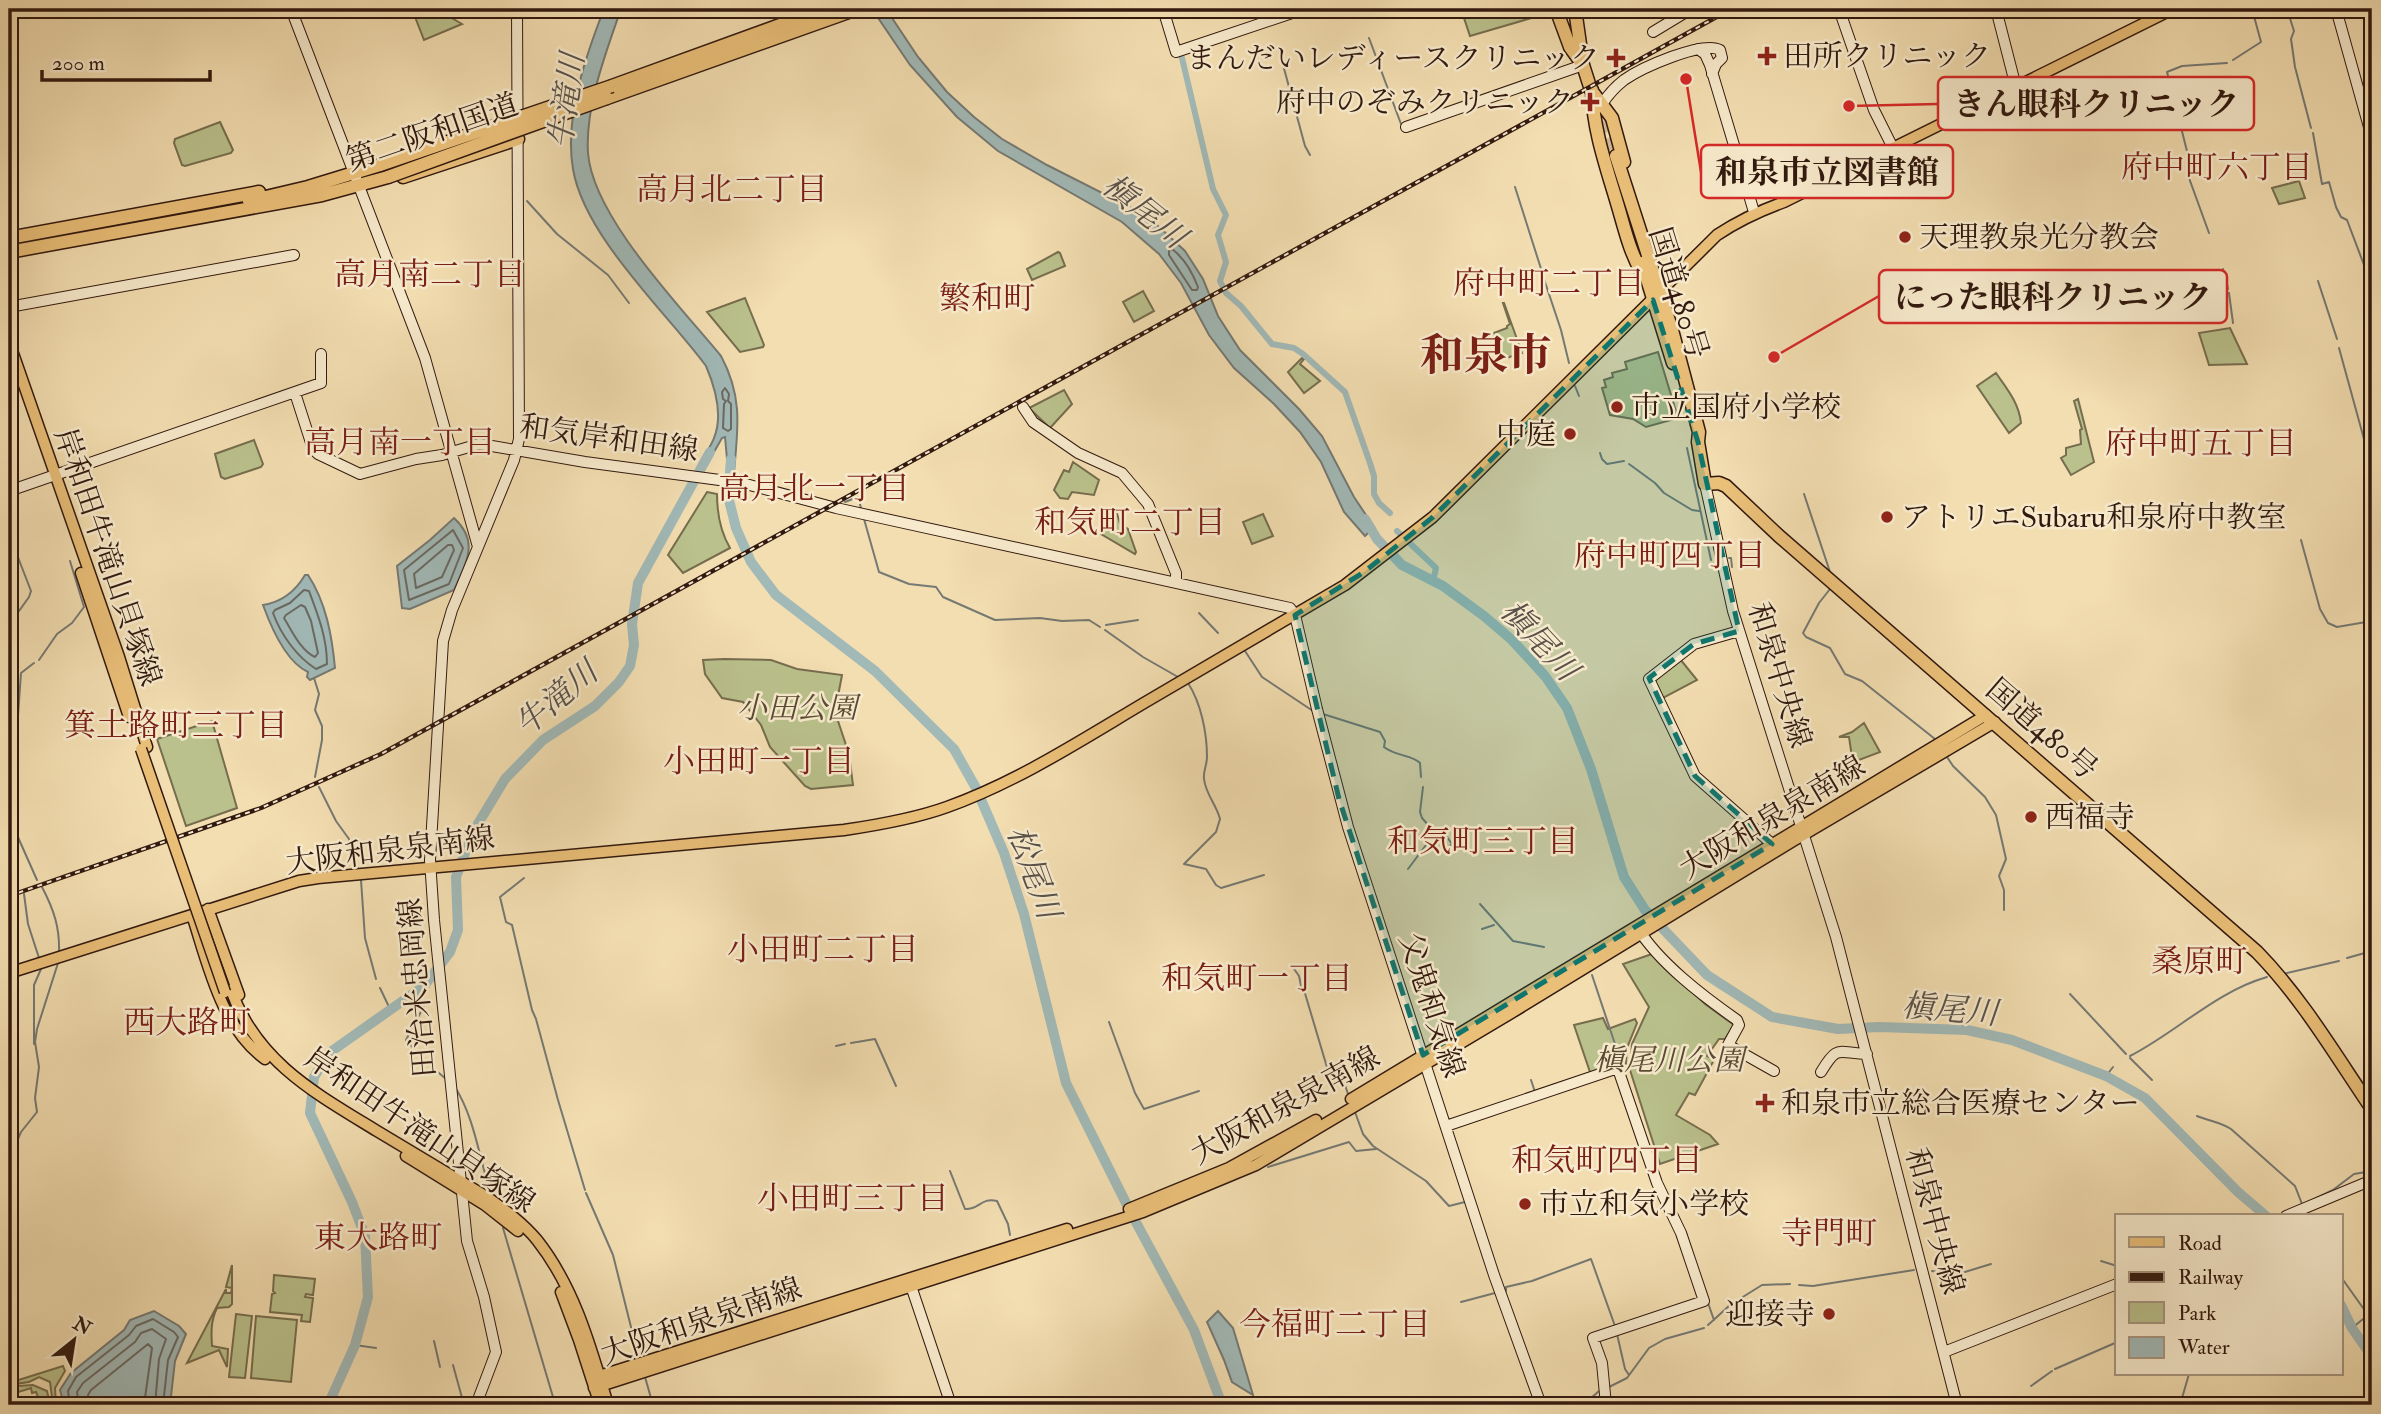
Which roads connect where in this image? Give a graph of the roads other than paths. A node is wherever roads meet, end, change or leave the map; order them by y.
1 (291, 9) edge
2 (517, 9) edge
3 (857, 9) edge
4 (1163, 9) edge
5 (1304, 9) edge
6 (1691, 9) edge
7 (1839, 9) edge
8 (1996, 9) edge
9 (2173, 9) edge
10 (2336, 9) edge
11 (822, 13) edge
12 (1567, 14) edge
13 (1653, 32) dead end
14 (1583, 65) junction
15 (2016, 87) junction
16 (1591, 90) junction
17 (1602, 104) junction
18 (519, 111) junction
19 (1406, 127) dead end
20 (1615, 127) junction
21 (1598, 133) junction
22 (2372, 138) edge
23 (518, 139) junction
24 (1893, 148) junction
25 (357, 176) junction
26 (308, 187) junction
27 (322, 195) junction
28 (243, 206) junction
29 (1755, 212) junction
30 (9, 238) edge
31 (9, 245) edge
32 (9, 252) edge
33 (293, 255) dead end
34 (9, 259) edge
35 (1646, 279) junction
36 (1656, 296) junction
37 (9, 307) edge
38 (9, 342) edge
39 (321, 354) dead end
40 (9, 363) edge
41 (295, 393) junction
42 (1023, 407) dead end
43 (517, 450) junction
44 (450, 452) junction
45 (51, 477) junction
46 (1705, 484) junction
47 (9, 491) edge
48 (478, 547) junction
49 (1176, 582) junction
50 (1295, 615) junction
51 (1740, 631) junction
52 (1991, 719) junction
53 (1802, 831) junction
54 (1772, 844) junction
55 (431, 868) junction
56 (1675, 908) junction
57 (208, 909) junction
58 (192, 915) junction
59 (1640, 929) junction
60 (9, 973) edge
61 (1866, 1052) junction
62 (267, 1057) junction
63 (1424, 1059) junction
64 (1774, 1071) dead end
65 (1821, 1072) dead end
66 (2372, 1110) edge
67 (1446, 1126) junction
68 (2372, 1180) edge
69 (461, 1186) junction
70 (2291, 1214) edge
71 (910, 1282) junction
72 (2115, 1285) edge
73 (1944, 1352) junction
74 (598, 1383) junction
75 (476, 1405) edge
76 (600, 1405) edge
77 (608, 1405) edge
78 (951, 1405) edge
79 (1541, 1405) edge
80 (1606, 1405) edge
81 (1957, 1405) edge

1 - 25 street
2 - 18 street
3 - 11 highway, 第二阪和国道
4 - 5 street
6 - 13 street
7 - 24 street
8 - 15 street
9 - 15 main road, 大阪和泉泉南線
10 - 22 street
11 - 25 highway, 第二阪和国道, bridge
12 - 14 highway
14 - 16 highway
14 - 19 street
15 - 24 main road, 大阪和泉泉南線
16 - 17 highway
16 - 21 highway
17 - 20 highway
17 - 29 street
18 - 23 street
18 - 25 highway
20 - 21 highway
20 - 36 highway
21 - 35 highway
23 - 25 highway
23 - 43 street
24 - 29 main road, 大阪和泉泉南線
25 - 26 highway, 第二阪和国道
25 - 27 highway, 第二阪和国道
25 - 44 street
26 - 28 highway, 第二阪和国道
26 - 30 highway
27 - 28 highway, 第二阪和国道
27 - 34 highway
28 - 31 highway, 第二阪和国道
28 - 32 highway, 第二阪和国道
29 - 36 main road, 大阪和泉泉南線
33 - 37 street
35 - 36 highway, 国道480号
35 - 36 highway, 国道480号
36 - 46 highway, 国道480号
36 - 50 main road, 大阪和泉泉南線
38 - 45 main road, 岸和田牛滝山貝塚線
39 - 41 street
40 - 45 main road, 岸和田牛滝山貝塚線
41 - 44 street, 和気岸和田線
41 - 45 street
42 - 49 street
43 - 44 street, 和気岸和田線
43 - 48 street, 田治米忠岡線
43 - 49 street, 和気岸和田線
44 - 48 street
45 - 47 street
45 - 62 main road, 岸和田牛滝山貝塚線
46 - 51 street, 和泉中央線
46 - 52 highway, 国道480号
48 - 55 street, 田治米忠岡線
49 - 50 street, 和気岸和田線
50 - 55 main road, 大阪和泉泉南線
50 - 63 street, 父鬼和気線
51 - 53 street, 和泉中央線
51 - 54 street
52 - 53 main road, 大阪和泉泉南線
52 - 66 highway, 国道480号
53 - 54 main road, 大阪和泉泉南線
53 - 56 main road, 大阪和泉泉南線
53 - 61 street, 和泉中央線
54 - 56 main road, 大阪和泉泉南線
55 - 57 main road, 大阪和泉泉南線
55 - 69 street, 田治米忠岡線
56 - 59 main road, 大阪和泉泉南線
57 - 58 main road, 大阪和泉泉南線
57 - 62 main road
58 - 60 main road, 大阪和泉泉南線
58 - 62 main road
59 - 63 main road, 大阪和泉泉南線
59 - 64 street
61 - 65 street
61 - 73 street, 和泉中央線
62 - 69 main road, 岸和田牛滝山貝塚線
63 - 67 street, 父鬼和気線
63 - 71 main road, 大阪和泉泉南線
67 - 79 street, 父鬼和気線
67 - 80 street
68 - 70 street
69 - 74 main road, 岸和田牛滝山貝塚線
69 - 75 street, 田治米忠岡線
71 - 74 main road, 大阪和泉泉南線
71 - 78 street
72 - 73 street
73 - 81 street, 和泉中央線
74 - 76 main road, 岸和田牛滝山貝塚線
74 - 77 main road, 岸和田牛滝山貝塚線

